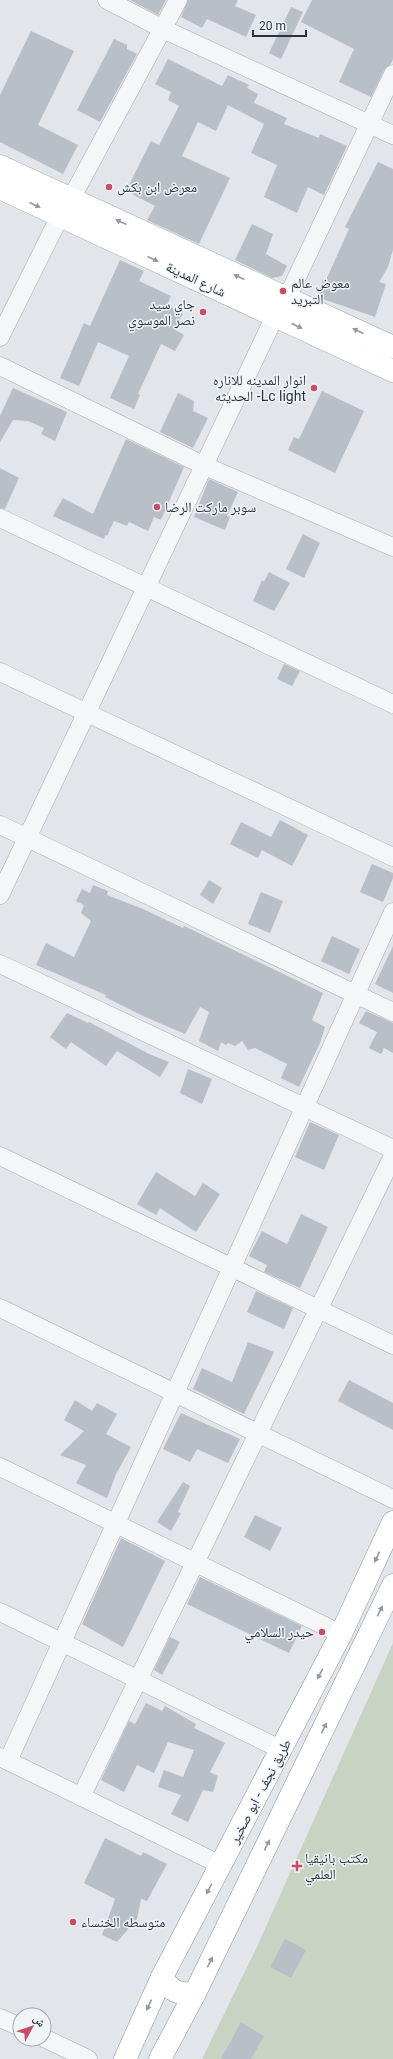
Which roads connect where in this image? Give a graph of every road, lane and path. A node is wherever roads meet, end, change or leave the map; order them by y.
1 (107, 0) edge
2 (178, 0) edge
3 (163, 29) junction
4 (393, 74) edge
5 (370, 124) junction
6 (393, 135) edge
7 (0, 166) edge
8 (0, 188) edge
9 (65, 208) junction
10 (281, 307) junction
11 (0, 337) edge
12 (393, 347) edge
13 (0, 366) edge
14 (393, 371) edge
15 (205, 466) junction
16 (0, 518) edge
17 (393, 547) edge
18 (147, 587) junction
19 (0, 672) edge
20 (393, 704) edge
21 (87, 713) junction
22 (0, 825) edge
23 (27, 838) junction
24 (393, 857) edge
25 (0, 895) edge
26 (393, 912) edge
27 (0, 964) edge
28 (356, 994) junction
29 (393, 1012) edge
30 (305, 1107) junction
31 (393, 1148) edge
32 (0, 1156) edge
33 (393, 1156) edge
34 (232, 1267) junction
35 (0, 1308) edge
36 (318, 1309) junction
37 (393, 1345) edge
38 (174, 1393) junction
39 (258, 1434) junction
40 (0, 1467) edge
41 (393, 1499) edge
42 (393, 1522) edge
43 (115, 1523) junction
44 (195, 1562) junction
45 (393, 1585) edge
46 (0, 1612) edge
47 (341, 1634) junction
48 (62, 1642) junction
49 (138, 1680) junction
50 (282, 1750) junction
51 (4, 1759) edge
52 (81, 1796) junction
53 (221, 1865) junction
54 (162, 1977) junction
55 (195, 1993) junction
56 (0, 2018) edge
57 (12, 2023) edge
58 (133, 2039) junction
59 (52, 2042) edge
60 (161, 2056) edge
61 (88, 2059) edge
62 (125, 2059) edge

1 - 3 street
2 - 3 street
3 - 5 street
3 - 9 street
4 - 5 street
5 - 6 street
5 - 10 street
7 - 9 main road, شارع المدينة
8 -> 9 main road, شارع المدينة
9 - 10 main road, شارع المدينة
9 - 11 street
12 -> 10 main road, شارع المدينة
10 -> 14 main road, شارع المدينة
10 - 15 street
13 - 15 street
15 - 17 street
15 - 18 street
16 - 18 street
18 - 20 street
18 - 21 street
19 - 21 street
21 - 23 street
21 - 24 street
22 - 23 street
23 - 25 street
23 - 28 street
26 - 28 street
27 - 30 street
28 - 29 street
28 - 30 street
30 - 31 street
30 - 34 street
32 - 34 street
33 - 36 street
34 - 36 street
34 - 38 street
35 - 38 street
36 - 37 street
36 - 39 street
38 - 39 street
38 - 43 street
39 - 41 street
39 - 44 street
40 - 43 street
42 -> 47 main road, طريق نجف - ابو صخير
43 - 44 street
43 - 48 street
44 - 47 street
44 - 49 street
55 -> 45 main road, طريق نجف - ابو صخير
46 - 48 street
47 -> 50 main road, طريق نجف - ابو صخير
48 - 49 street
48 - 51 street
49 - 50 street
49 - 52 street
50 - 53 main road, طريق نجف - ابو صخير
51 - 52 street
52 - 53 street
53 -> 54 main road, طريق نجف - ابو صخير
54 - 55 main road
54 -> 58 main road, طريق نجف - ابو صخير
55 - 60 main road, طريق نجف - ابو صخير
56 - 57 street
58 - 60 main road
58 - 62 main road, طريق نجف - ابو صخير
59 - 61 street

